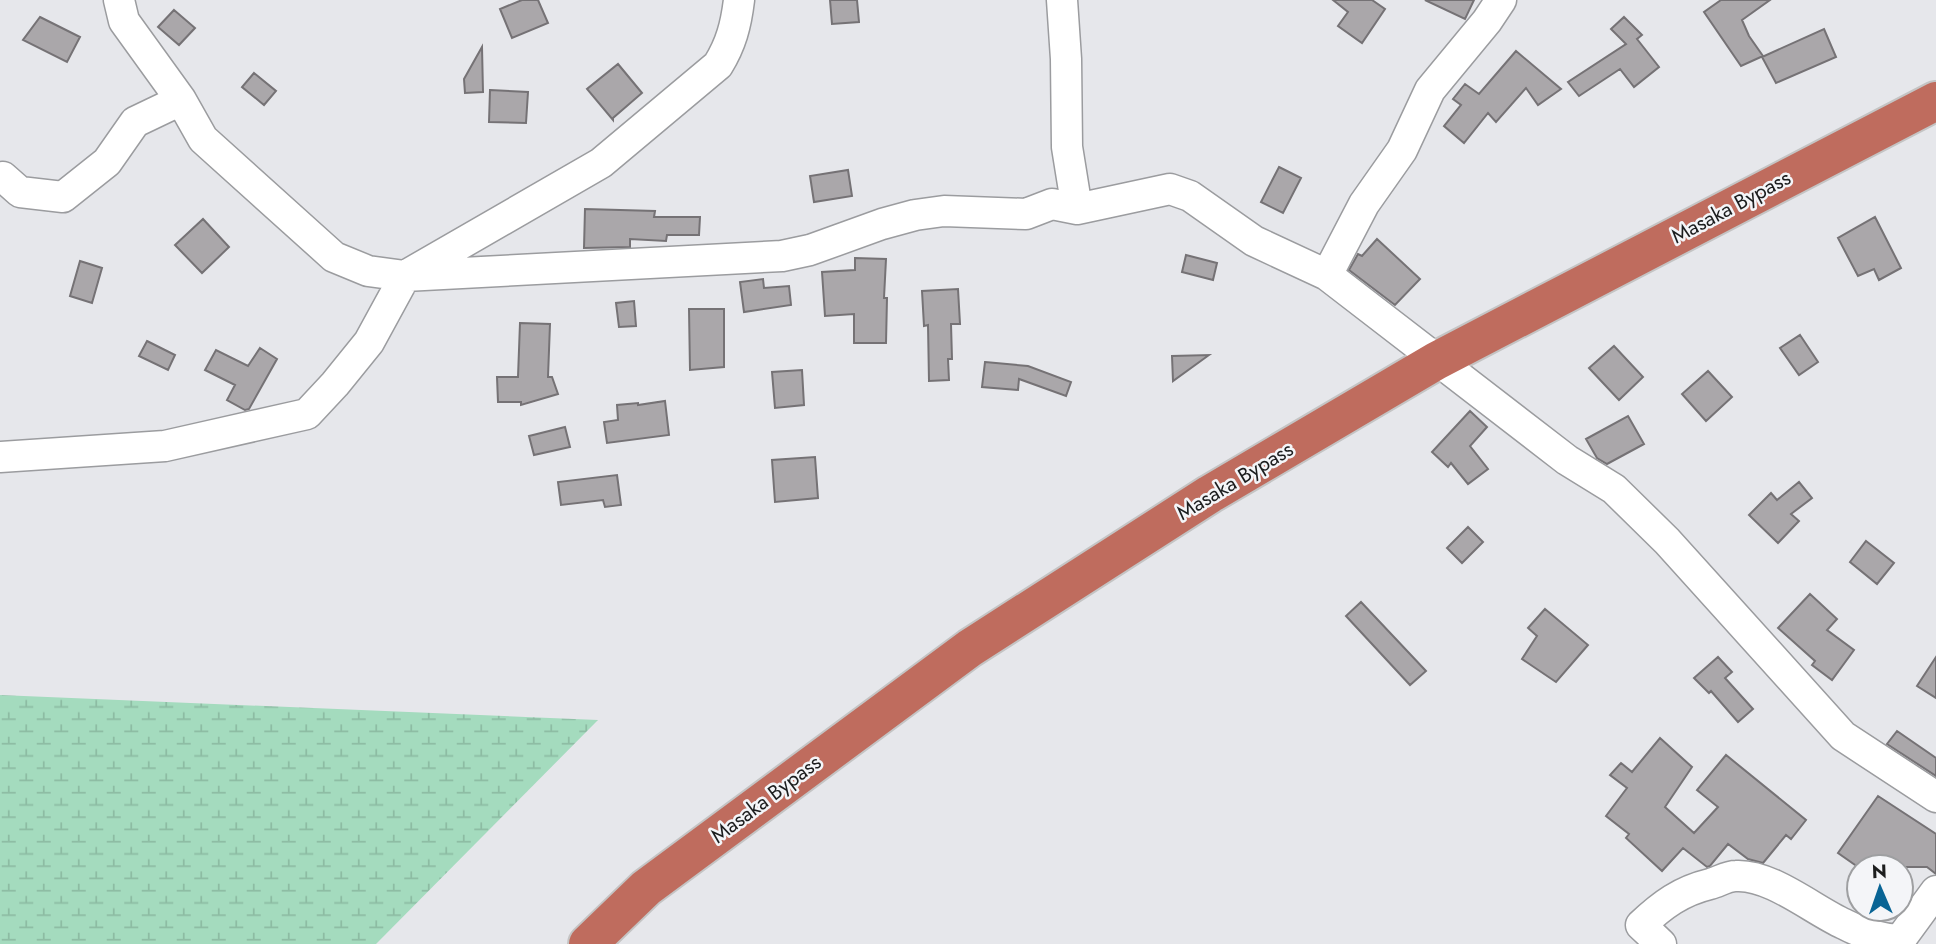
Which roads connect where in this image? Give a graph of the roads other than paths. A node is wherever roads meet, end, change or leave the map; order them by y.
1 (119, 0) edge
2 (739, 0) edge
3 (1062, 0) edge
4 (1501, 0) edge
5 (181, 100) junction
6 (1936, 101) edge
7 (3, 177) dead end
8 (1077, 209) junction
9 (1328, 275) junction
10 (405, 276) junction
11 (1436, 361) junction
12 (0, 457) edge
13 (1936, 797) edge
14 (1936, 891) edge
15 (588, 944) edge
16 (1661, 944) edge

1 - 5 street
2 - 10 street
3 - 8 street
4 - 9 street
5 - 7 street
5 - 10 street
6 - 11 highway, Masaka Bypass
8 - 9 street
8 - 10 street
9 - 11 street
10 - 12 street
11 - 13 street
11 - 15 highway, Masaka Bypass
14 - 16 street

